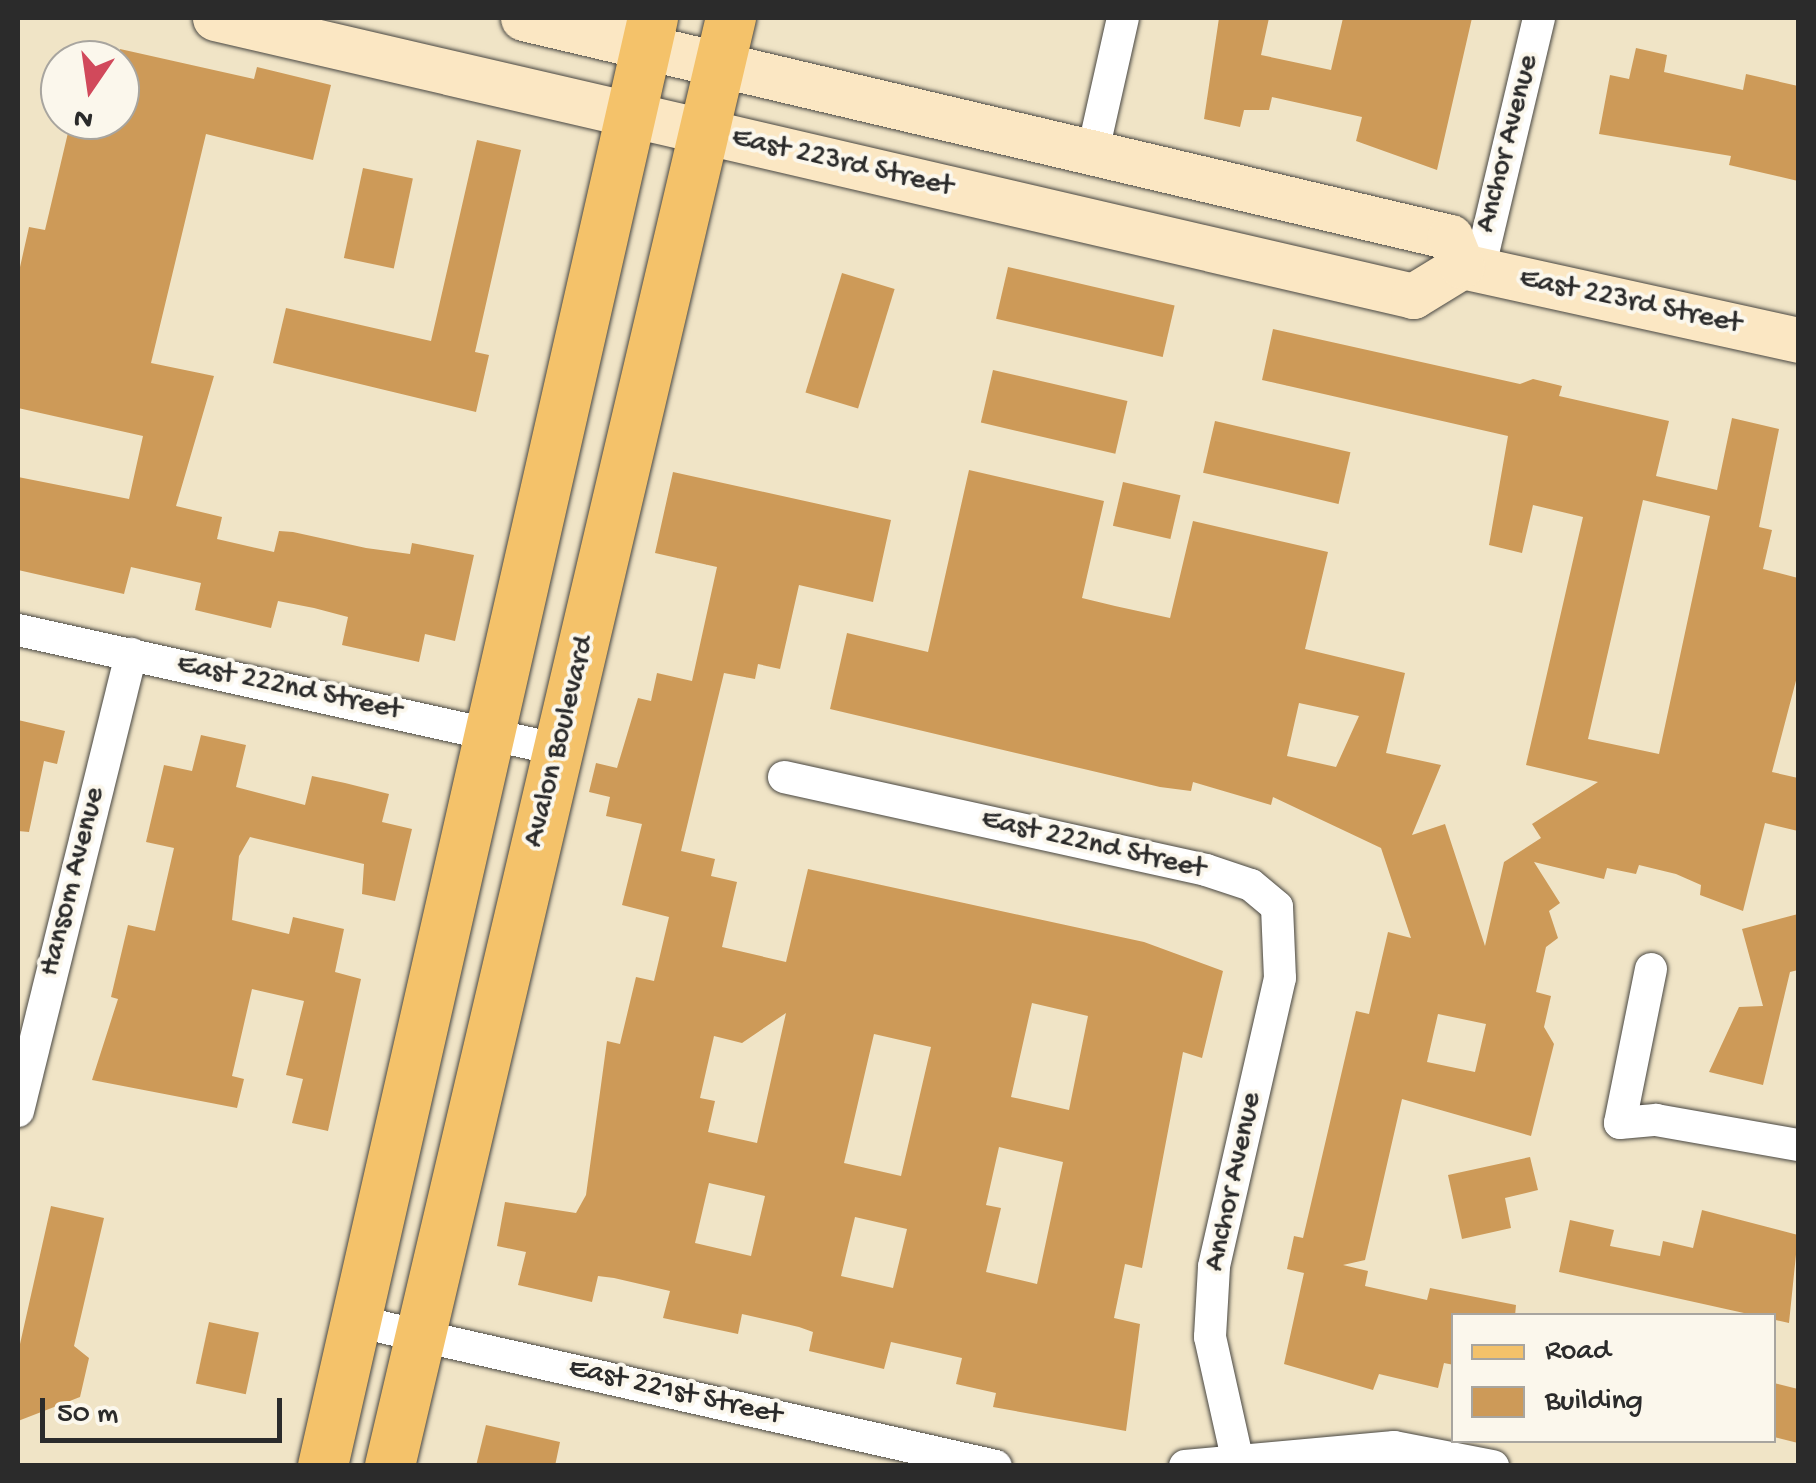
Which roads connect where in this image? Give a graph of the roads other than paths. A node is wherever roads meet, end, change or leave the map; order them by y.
1 (215, 18) edge
2 (523, 18) edge
3 (1124, 18) edge
4 (1539, 18) edge
5 (650, 32) edge
6 (725, 41) edge
7 (630, 114) junction
8 (704, 132) junction
9 (1092, 151) junction
10 (1470, 268) junction
11 (1798, 340) edge
12 (18, 630) edge
13 (130, 654) junction
14 (490, 733) junction
15 (560, 750) junction
16 (784, 777) dead end
17 (1277, 907) joint
18 (1651, 969) dead end
19 (18, 1111) edge
20 (1798, 1146) edge
21 (355, 1321) junction
22 (422, 1336) junction
23 (1237, 1458) junction
24 (323, 1466) edge
25 (390, 1466) edge
26 (996, 1466) edge
27 (1185, 1466) edge
28 (1492, 1466) edge

1 - 7 main road, East 223rd Street
2 - 5 main road
3 - 9 street
4 - 10 street, Anchor Avenue
5 - 6 main road
5 - 7 main road
6 - 8 main road, Avalon Boulevard
6 - 9 main road
7 - 8 main road, East 223rd Street
7 - 14 main road
8 - 10 main road, East 223rd Street
8 - 15 main road, Avalon Boulevard
9 - 10 main road
10 - 11 main road, East 223rd Street
12 - 13 street, East 222nd Street
13 - 14 street, East 222nd Street
13 - 19 street, Hansom Avenue
14 - 15 street, East 222nd Street
14 - 21 main road
15 - 22 main road, Avalon Boulevard
16 - 17 street, East 222nd Street
17 - 23 street, Anchor Avenue
18 - 20 street
21 - 22 street, East 221st Street
21 - 24 main road
22 - 25 main road, Avalon Boulevard
22 - 26 street, East 221st Street
23 - 27 street
23 - 28 street

